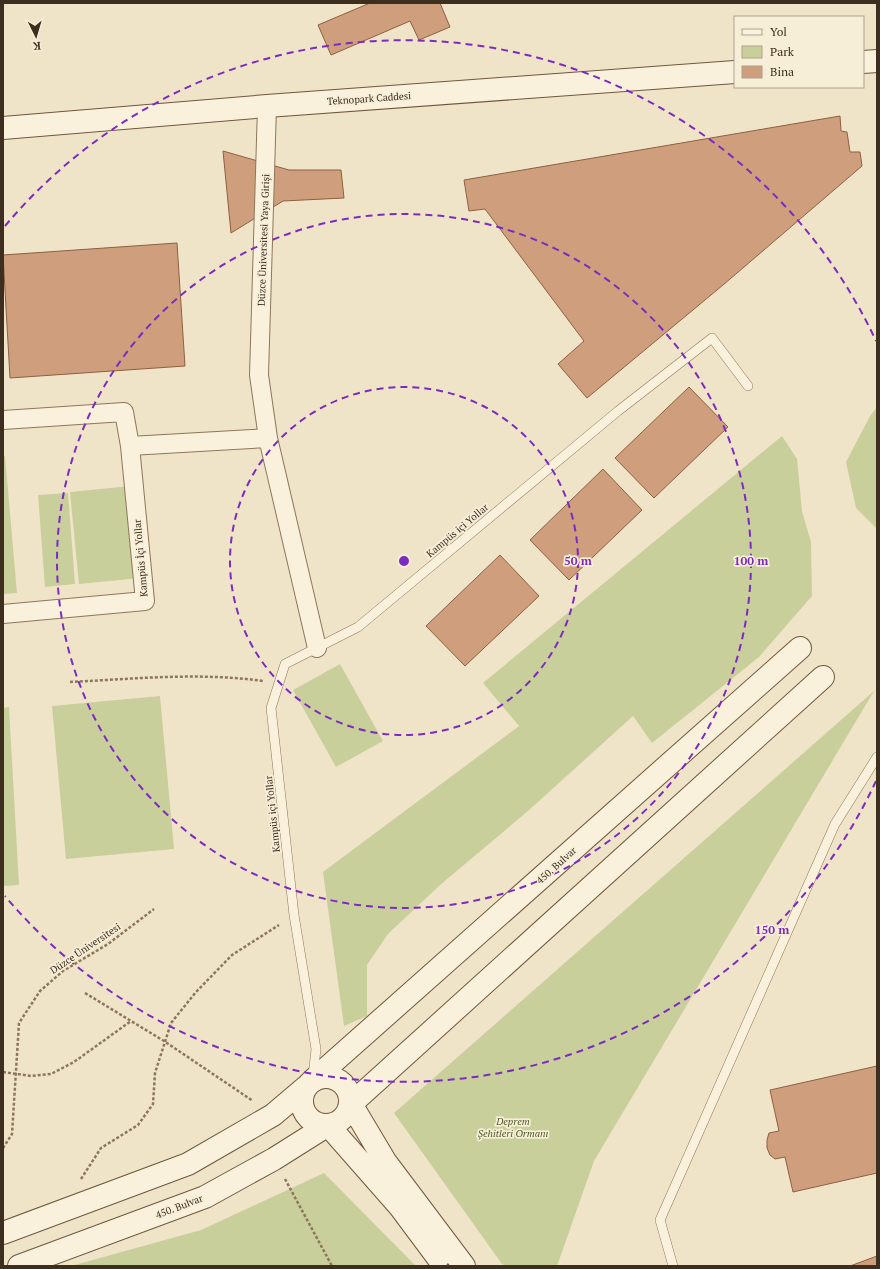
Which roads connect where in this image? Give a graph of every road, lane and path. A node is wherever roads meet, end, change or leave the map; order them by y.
1 (877, 61) edge
2 (864, 62) edge
3 (734, 72) edge
4 (267, 106) junction
5 (3, 128) edge
6 (748, 386) dead end
7 (3, 420) edge
8 (268, 438) junction
9 (130, 446) junction
10 (3, 614) edge
11 (317, 648) junction
12 (800, 648) dead end
13 (823, 677) dead end
14 (70, 682) dead end
15 (279, 683) junction
16 (877, 757) edge
17 (154, 909) dead end
18 (294, 915) junction
19 (85, 993) dead end
20 (131, 1021) junction
21 (164, 1041) junction
22 (3, 1072) edge
23 (17, 1074) junction
24 (309, 1084) junction
25 (351, 1104) junction
26 (273, 1115) junction
27 (328, 1125) junction
28 (3, 1148) edge
29 (274, 1159) junction
30 (73, 1207) junction
31 (3, 1233) edge
32 (20, 1266) edge
33 (332, 1266) edge
34 (445, 1266) edge
35 (464, 1266) edge
36 (673, 1266) edge

1 - 2 street
3 - 4 street, Teknopark Caddesi
4 - 5 street, Teknopark Caddesi
4 - 8 street, Düzce Üniversitesi Yaya Girişi
6 - 11 lane, Kampüs içi Yollar
7 - 9 street, Kampüs İçi Yollar
8 - 9 street
8 - 11 street, Düzce Üniversitesi Yaya Girişi
9 - 10 street, Kampüs İçi Yollar
11 - 15 lane, Kampüs içi Yollar
12 - 24 street, 450. Bulvar
13 - 25 street
14 - 15 path
15 - 18 lane, Kampüs içi Yollar
16 - 36 lane
17 - 23 path, Düzce Üniversitesi
18 - 21 path
18 - 24 lane, Kampüs içi Yollar
19 - 20 path
20 - 21 path
20 - 23 path
21 - 26 path
21 - 30 path
22 - 23 path
23 - 28 path, Düzce Üniversitesi
24 - 25 street
24 - 26 street, 450. Bulvar
24 - 27 street
25 - 27 street
25 - 35 street
26 - 30 street, 450. Bulvar
27 - 29 street, 450. Bulvar
27 - 34 street
29 - 32 street, 450. Bulvar
29 - 33 path
30 - 31 street, 450. Bulvar

